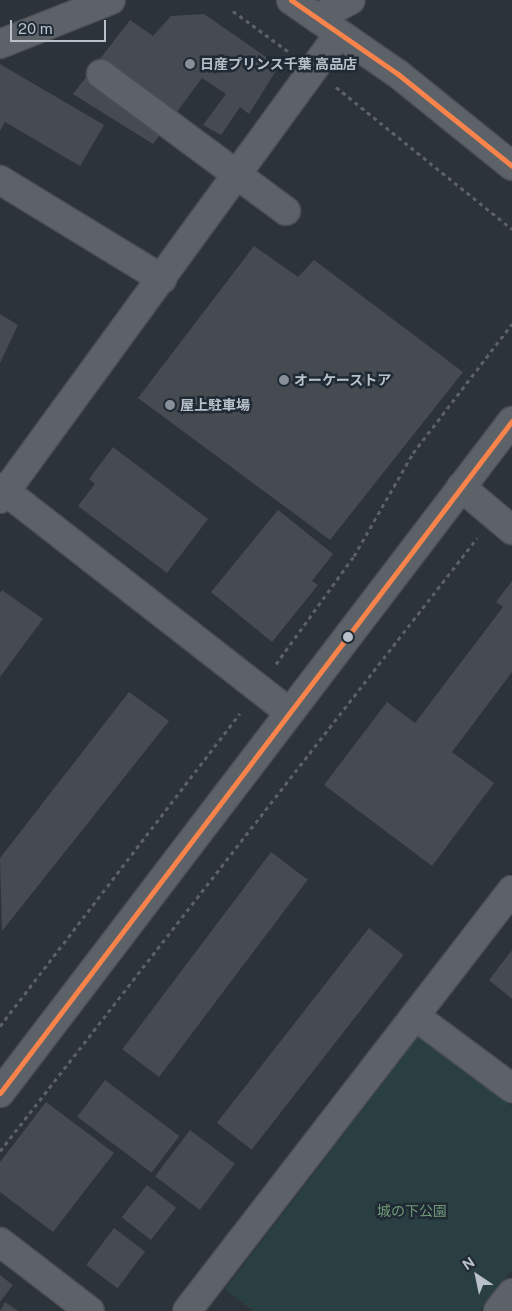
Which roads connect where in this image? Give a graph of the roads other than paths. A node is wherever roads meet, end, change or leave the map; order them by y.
1 (111, 0) edge
2 (291, 0) edge
3 (351, 0) edge
4 (317, 18) junction
5 (339, 34) junction
6 (0, 44) edge
7 (101, 74) dead end
8 (512, 166) edge
9 (239, 174) junction
10 (0, 180) edge
11 (286, 211) dead end
12 (162, 279) junction
13 (512, 421) edge
14 (462, 487) junction
15 (2, 492) edge
16 (503, 523) edge
17 (289, 712) junction
18 (512, 890) edge
19 (415, 1016) junction
20 (512, 1088) edge
21 (0, 1092) edge
22 (0, 1242) edge
23 (512, 1293) edge
24 (90, 1311) edge
25 (187, 1311) edge
26 (498, 1311) edge

1 - 6 street
2 - 4 street
3 - 4 street
4 - 5 street
5 - 8 street
5 - 9 street
7 - 9 street
9 - 11 street
9 - 12 street
10 - 12 street
12 - 15 street
13 - 14 street
14 - 16 street
14 - 17 street
15 - 17 street
17 - 21 street
18 - 19 street
19 - 20 street
19 - 25 street
22 - 24 street
23 - 26 street

